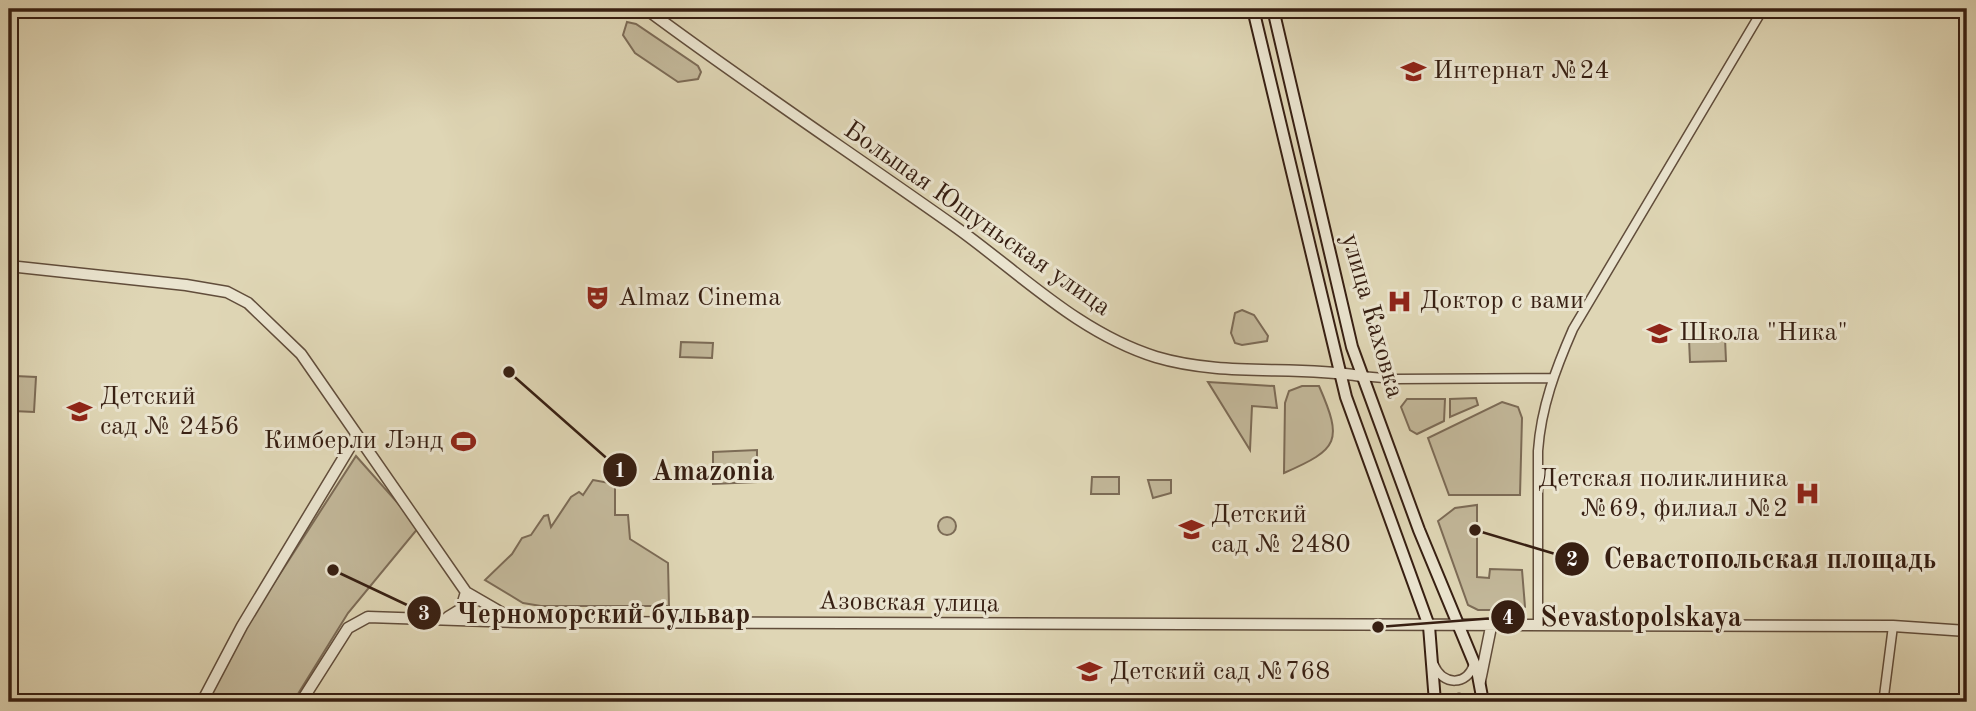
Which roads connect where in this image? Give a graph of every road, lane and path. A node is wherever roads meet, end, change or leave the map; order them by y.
1 (646, 9) edge
2 (1253, 9) edge
3 (1273, 9) edge
4 (1763, 9) edge
5 (9, 266) edge
6 (1340, 372) junction
7 (1361, 376) junction
8 (1553, 378) junction
9 (356, 437) junction
10 (466, 592) junction
11 (444, 619) junction
12 (519, 622) junction
13 (1538, 625) junction
14 (1429, 626) junction
15 (1457, 626) junction
16 (1491, 626) junction
17 (1893, 626) junction
18 (1967, 631) edge
19 (1475, 664) junction
20 (1434, 665) junction
21 (1480, 681) junction
22 (1884, 696) dead end
23 (202, 702) edge
24 (301, 702) edge
25 (1435, 702) edge
26 (1445, 702) edge
27 (1473, 702) edge
28 (1483, 702) edge

1 - 6 street, Большая Юшуньская улица
2 - 6 main road, улица Каховка
3 - 7 main road, улица Каховка
4 - 8 street
5 - 9 street, Азовская улица
6 - 7 street, Большая Юшуньская улица
6 - 14 main road, улица Каховка
7 - 8 street
7 - 15 main road, улица Каховка
8 - 13 street
9 - 10 street, Азовская улица
9 - 23 street
10 - 11 street
10 - 12 street, Азовская улица
11 - 12 street
11 - 24 street
12 - 14 street, Азовская улица
13 - 16 street, Азовская улица
13 - 17 street, Азовская улица
14 - 15 street, Азовская улица
14 - 20 main road, улица Каховка
15 - 16 street, Азовская улица
15 - 19 main road, улица Каховка
16 - 21 street
17 - 18 street, Азовская улица
17 - 22 street
19 - 20 street
19 - 21 main road, улица Каховка
20 - 25 main road, улица Каховка
21 - 28 main road, улица Каховка
26 - 27 street

